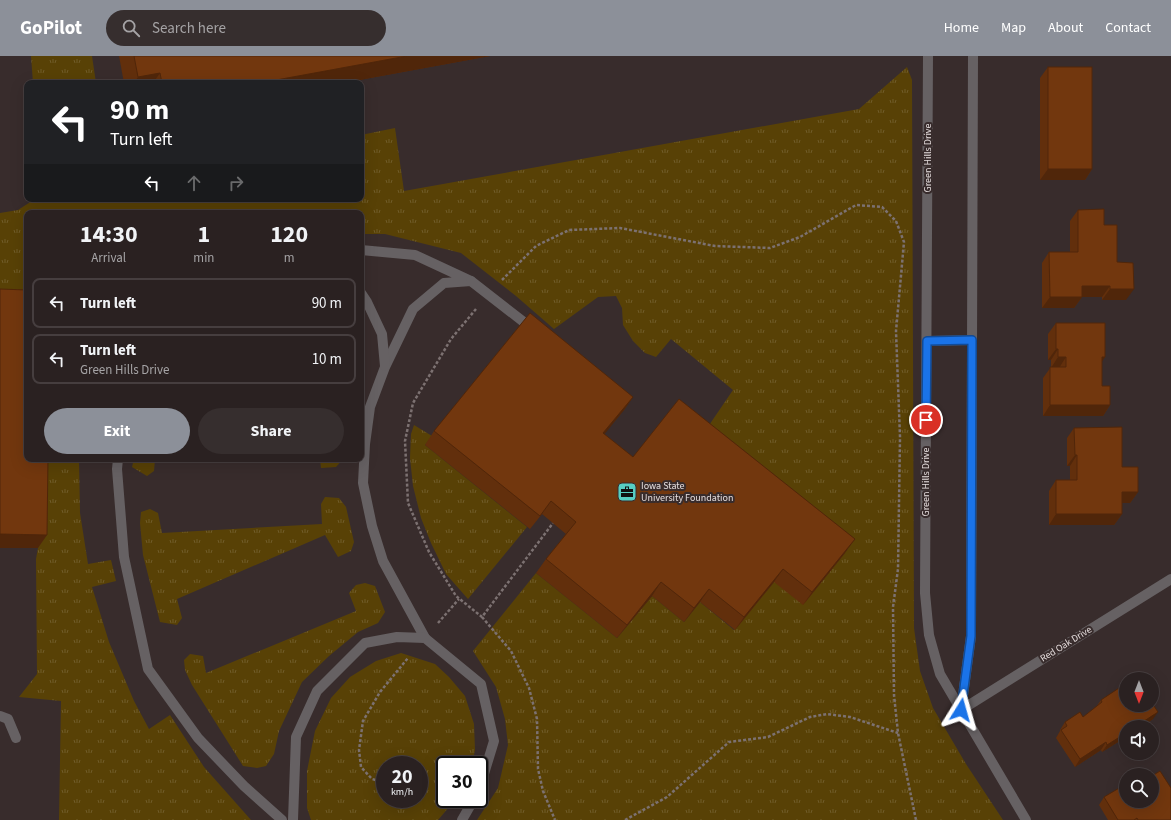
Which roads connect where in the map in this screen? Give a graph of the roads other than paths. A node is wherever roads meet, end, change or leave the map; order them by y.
1 (928, 56) edge
2 (973, 56) edge
3 (364, 250) edge
4 (471, 281) junction
5 (364, 298) edge
6 (542, 335) edge
7 (972, 340) junction
8 (927, 341) junction
9 (385, 367) junction
10 (364, 457) edge
11 (118, 462) edge
12 (364, 462) edge
13 (1171, 579) edge
14 (425, 638) junction
15 (961, 710) junction
16 (0, 716) edge
17 (16, 738) dead end
18 (488, 761) edge
19 (469, 808) edge
20 (282, 820) edge
21 (293, 820) edge
22 (462, 820) edge
23 (1026, 820) edge

1 - 8 street, Green Hills Drive
2 - 7 street
3 - 4 street
4 - 6 street
4 - 9 street
5 - 9 street
7 - 8 street
7 - 15 street
8 - 15 street, Green Hills Drive
9 - 10 street
11 - 20 street
12 - 14 street
13 - 15 street, Red Oak Drive
14 - 18 street
14 - 21 street
15 - 23 street, Green Hills Drive
16 - 17 street
19 - 22 street

